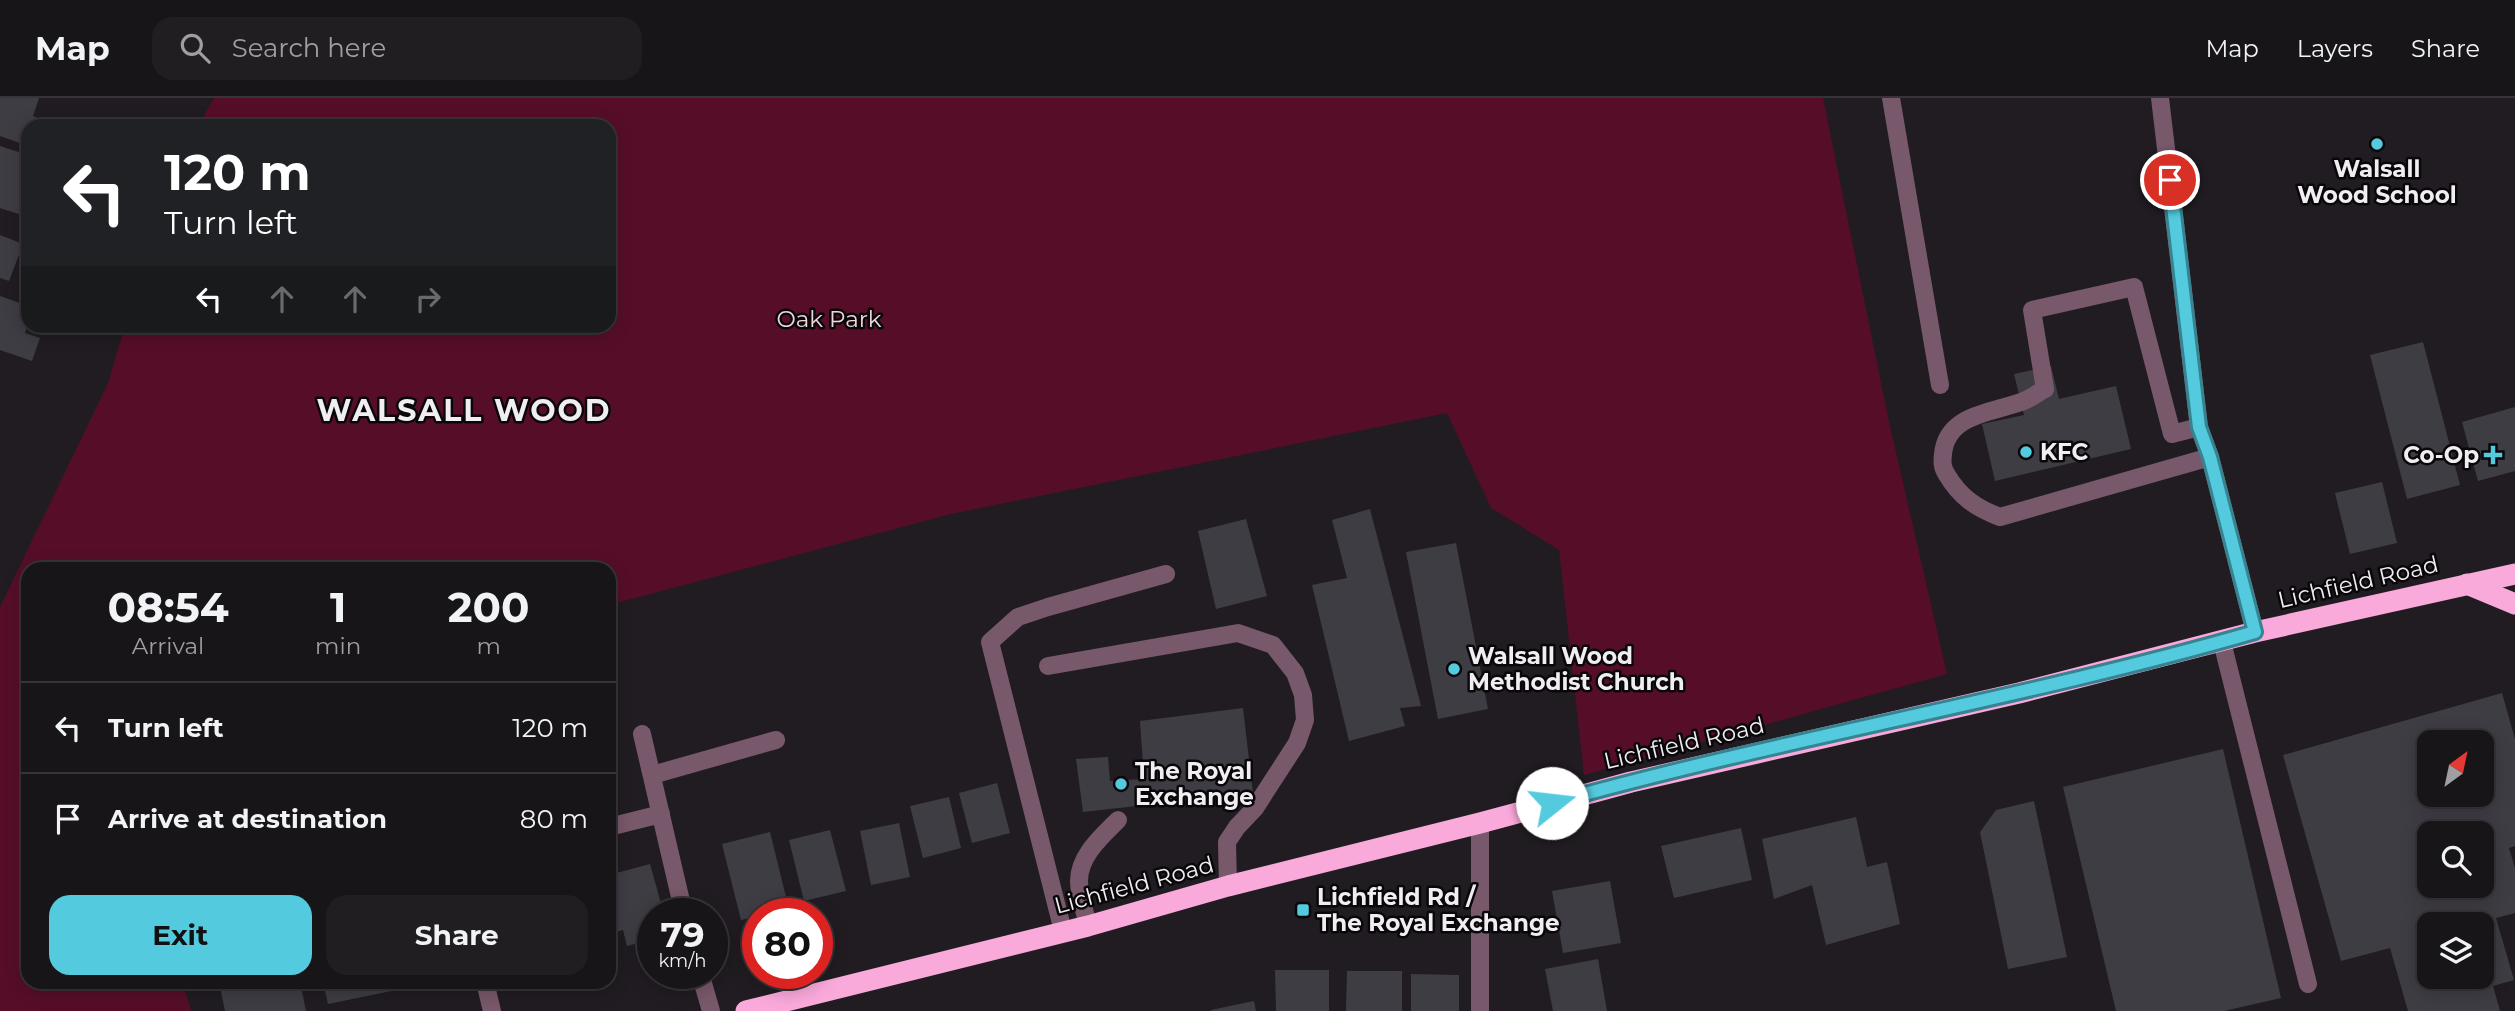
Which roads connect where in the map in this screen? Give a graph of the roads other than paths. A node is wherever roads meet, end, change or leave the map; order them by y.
1 (1891, 98) edge
2 (2160, 98) edge
3 (1940, 384) dead end
4 (2199, 427) junction
5 (2210, 457) junction
6 (1166, 574) dead end
7 (2515, 574) edge
8 (2467, 584) junction
9 (2515, 604) edge
10 (2255, 632) junction
11 (2222, 642) junction
12 (1048, 666) dead end
13 (642, 734) dead end
14 (776, 740) dead end
15 (652, 775) junction
16 (661, 814) junction
17 (1118, 820) dead end
18 (1480, 823) junction
19 (616, 825) edge
20 (1228, 886) junction
21 (680, 898) edge
22 (1088, 926) junction
23 (1063, 931) junction
24 (2308, 984) dead end
25 (487, 989) edge
26 (705, 989) edge
27 (492, 1011) edge
28 (711, 1011) edge
29 (746, 1011) edge
30 (1480, 1011) edge

1 - 3 street
2 - 4 street
4 - 5 street
4 - 5 street
5 - 10 street
6 - 23 street
7 - 8 highway, Lichfield Road
8 - 9 highway
8 - 10 highway, Lichfield Road
10 - 11 highway, Lichfield Road
11 - 18 highway, Lichfield Road
11 - 24 street
12 - 20 street
13 - 15 street
14 - 15 street
15 - 16 street
16 - 19 street
16 - 21 street
17 - 22 street
18 - 20 highway, Lichfield Road
18 - 30 street
20 - 22 highway, Lichfield Road
22 - 23 highway, Lichfield Road
23 - 29 highway, Lichfield Road
25 - 27 street
26 - 28 street

